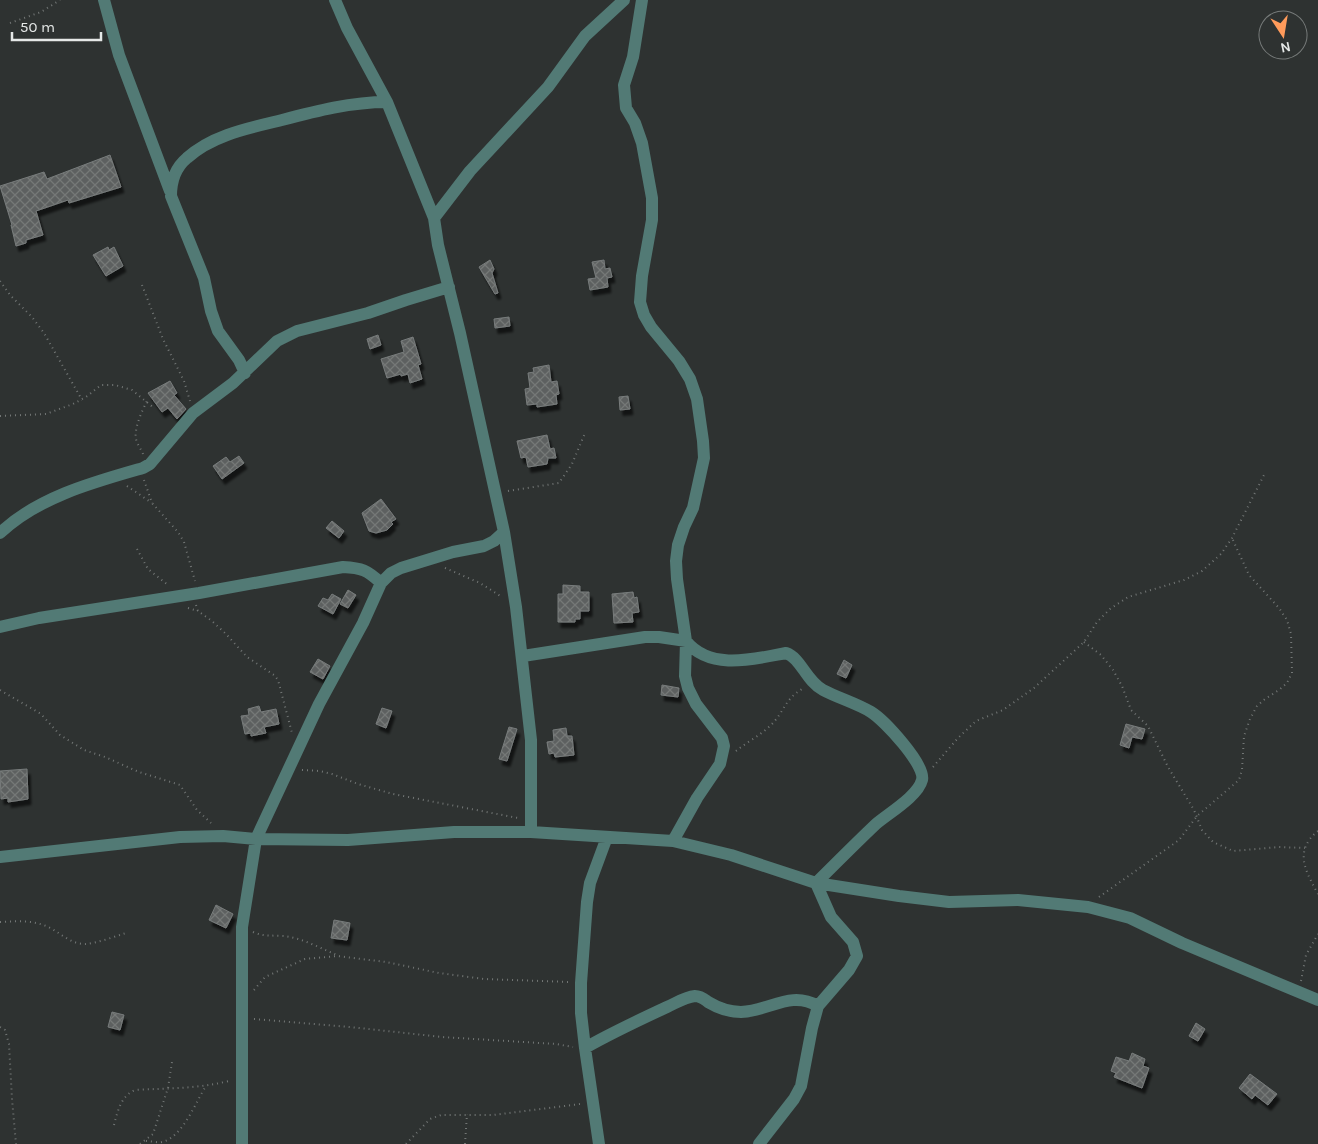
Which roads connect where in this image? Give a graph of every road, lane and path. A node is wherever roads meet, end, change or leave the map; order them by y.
1 (60, 0) edge
2 (104, 0) edge
3 (335, 0) edge
4 (624, 0) edge
5 (642, 0) edge
6 (10, 23) dead end
7 (387, 102) junction
8 (171, 193) junction
9 (434, 218) junction
10 (0, 280) edge
11 (142, 285) dead end
12 (449, 288) junction
13 (245, 373) junction
14 (82, 400) junction
15 (147, 401) junction
16 (154, 408) dead end
17 (193, 413) junction
18 (0, 416) edge
19 (586, 433) dead end
20 (143, 468) junction
21 (1264, 475) dead end
22 (112, 478) junction
23 (496, 494) junction
24 (152, 503) junction
25 (504, 532) junction
26 (0, 533) edge
27 (1232, 538) junction
28 (137, 549) dead end
29 (440, 567) dead end
30 (381, 583) junction
31 (199, 593) junction
32 (175, 597) junction
33 (516, 607) junction
34 (0, 627) edge
35 (686, 641) junction
36 (1084, 642) junction
37 (523, 656) junction
38 (813, 684) junction
39 (0, 690) edge
40 (292, 733) dead end
41 (720, 764) junction
42 (287, 772) junction
43 (923, 778) junction
44 (1197, 816) junction
45 (531, 826) junction
46 (1318, 831) edge
47 (223, 836) junction
48 (607, 837) junction
49 (256, 839) junction
50 (673, 841) junction
51 (1305, 848) junction
52 (0, 857) edge
53 (816, 882) junction
54 (1318, 894) edge
55 (1088, 906) junction
56 (0, 922) edge
57 (242, 927) junction
58 (126, 933) dead end
59 (1318, 934) edge
60 (337, 956) junction
61 (581, 983) junction
62 (1300, 993) junction
63 (1318, 1000) edge
64 (818, 1006) junction
65 (241, 1011) junction
66 (0, 1027) edge
67 (585, 1048) junction
68 (172, 1062) dead end
69 (241, 1078) junction
70 (206, 1086) junction
71 (168, 1088) junction
72 (593, 1102) junction
73 (467, 1114) junction
74 (114, 1124) dead end
75 (146, 1141) junction
76 (16, 1144) edge
77 (140, 1144) edge
78 (242, 1144) edge
79 (406, 1144) edge
80 (465, 1144) edge
81 (599, 1144) edge
82 (758, 1144) edge

1 - 6 path
2 - 8 street
3 - 7 street
4 - 9 street
5 - 35 street
7 - 8 street
7 - 9 street
8 - 13 street
9 - 12 street
10 - 14 path
11 - 17 path
12 - 13 street
12 - 23 street
13 - 17 street
14 - 15 path
14 - 18 path
15 - 16 path
15 - 20 path
17 - 20 street
19 - 23 path
20 - 22 street
20 - 24 path
21 - 27 path
22 - 24 path
22 - 26 street
23 - 25 street
24 - 31 path
25 - 30 street
25 - 33 street
27 - 36 path
27 - 44 path
28 - 32 path
29 - 33 path
30 - 31 street
30 - 42 street
31 - 32 street
31 - 40 path
32 - 34 street
33 - 37 street
35 - 37 street
35 - 38 street
35 - 41 street
36 - 43 path
36 - 44 path
37 - 45 street
38 - 41 path
38 - 43 street
39 - 47 path
41 - 50 street
42 - 45 path
42 - 49 street
43 - 53 street
44 - 51 path
44 - 55 path
45 - 48 street
45 - 49 street
46 - 51 path
47 - 49 street
47 - 52 street
48 - 50 street
48 - 61 street
49 - 57 street
50 - 53 street
51 - 54 path
53 - 55 street
53 - 64 street
55 - 62 street
56 - 58 path
57 - 60 path
57 - 65 street
59 - 62 path
60 - 61 path
60 - 65 path
61 - 67 street
62 - 63 street
64 - 67 street
64 - 82 street
65 - 67 path
65 - 69 street
66 - 76 path
67 - 72 street
68 - 71 path
69 - 70 path
69 - 78 street
70 - 71 path
70 - 75 path
71 - 74 path
71 - 75 path
72 - 73 path
72 - 81 street
73 - 79 path
73 - 80 path
75 - 77 path

